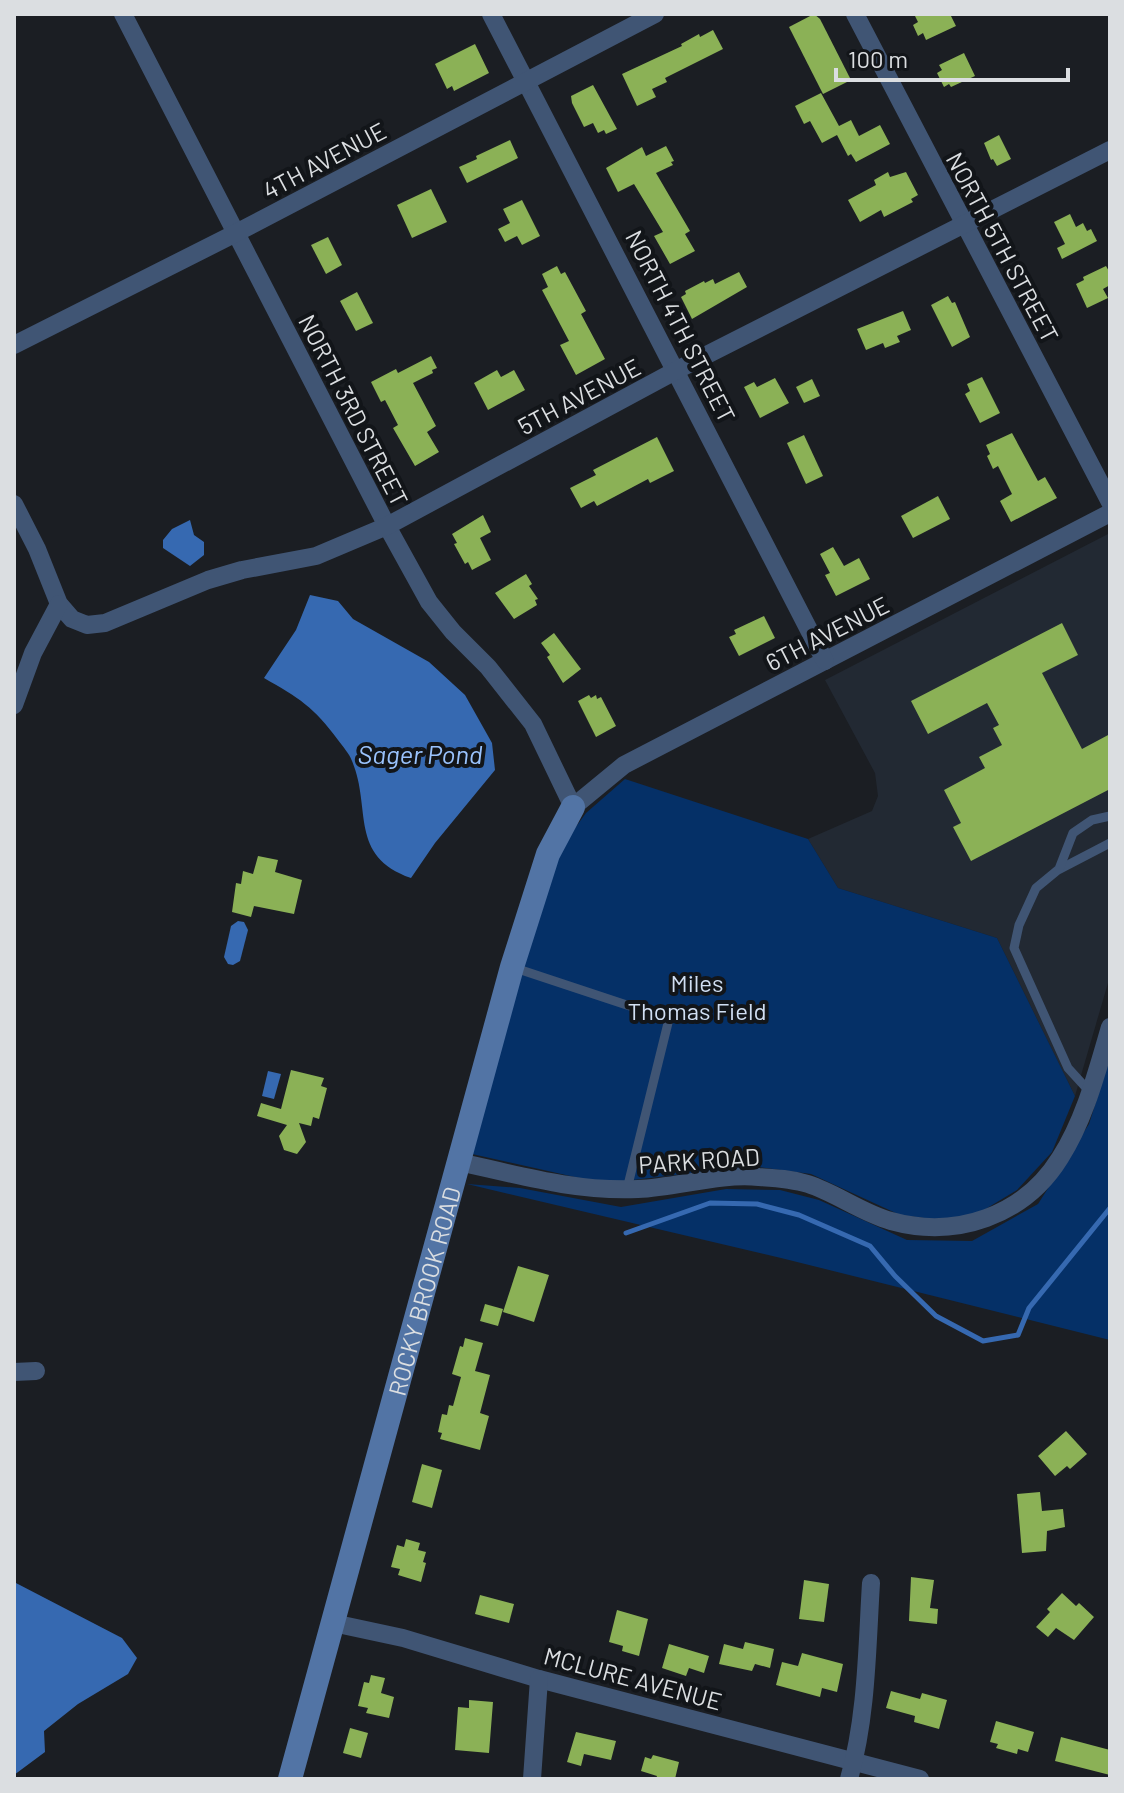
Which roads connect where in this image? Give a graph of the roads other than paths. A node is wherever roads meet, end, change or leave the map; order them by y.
1 (123, 14) edge
2 (491, 14) edge
3 (655, 14) edge
4 (855, 14) edge
5 (526, 81) junction
6 (1110, 150) edge
7 (964, 226) junction
8 (236, 233) junction
9 (14, 345) edge
10 (677, 370) junction
11 (1110, 502) edge
12 (14, 504) edge
13 (1110, 513) edge
14 (387, 526) junction
15 (59, 604) junction
16 (825, 661) junction
17 (14, 705) edge
18 (573, 807) junction
19 (1110, 816) edge
20 (1110, 843) edge
21 (1059, 869) junction
22 (512, 967) junction
23 (1110, 1027) edge
24 (1090, 1091) junction
25 (459, 1162) junction
26 (627, 1189) junction
27 (36, 1371) dead end
28 (14, 1372) edge
29 (871, 1583) dead end
30 (333, 1623) junction
31 (539, 1679) junction
32 (852, 1770) edge
33 (290, 1779) edge
34 (532, 1779) edge
35 (920, 1779) edge

1 - 8 street, NORTH 3RD STREET
2 - 5 street, NORTH 4TH STREET
3 - 5 street, 4TH AVENUE
4 - 7 street, NORTH 5TH STREET
5 - 8 street, 4TH AVENUE
5 - 10 street, NORTH 4TH STREET
6 - 7 street, 5TH AVENUE
7 - 10 street, 5TH AVENUE
7 - 11 street, NORTH 5TH STREET
8 - 9 street, 4TH AVENUE
8 - 14 street, NORTH 3RD STREET
10 - 14 street, 5TH AVENUE
10 - 16 street, NORTH 4TH STREET
12 - 15 street
13 - 16 street, 6TH AVENUE
14 - 15 street, 5TH AVENUE
14 - 18 street, NORTH 3RD STREET
15 - 17 street
16 - 18 street, 6TH AVENUE
18 - 22 street, ROCKY BROOK ROAD
19 - 21 lane
20 - 21 lane
21 - 24 lane
22 - 25 street, ROCKY BROOK ROAD
22 - 26 lane
23 - 24 street, PARK ROAD
24 - 26 street, PARK ROAD
25 - 26 street, PARK ROAD
25 - 30 street, ROCKY BROOK ROAD
27 - 28 street
29 - 32 street
30 - 31 street, MCLURE AVENUE
30 - 33 street, ROCKY BROOK ROAD
31 - 32 street, MCLURE AVENUE
31 - 34 street
32 - 35 street, MCLURE AVENUE

